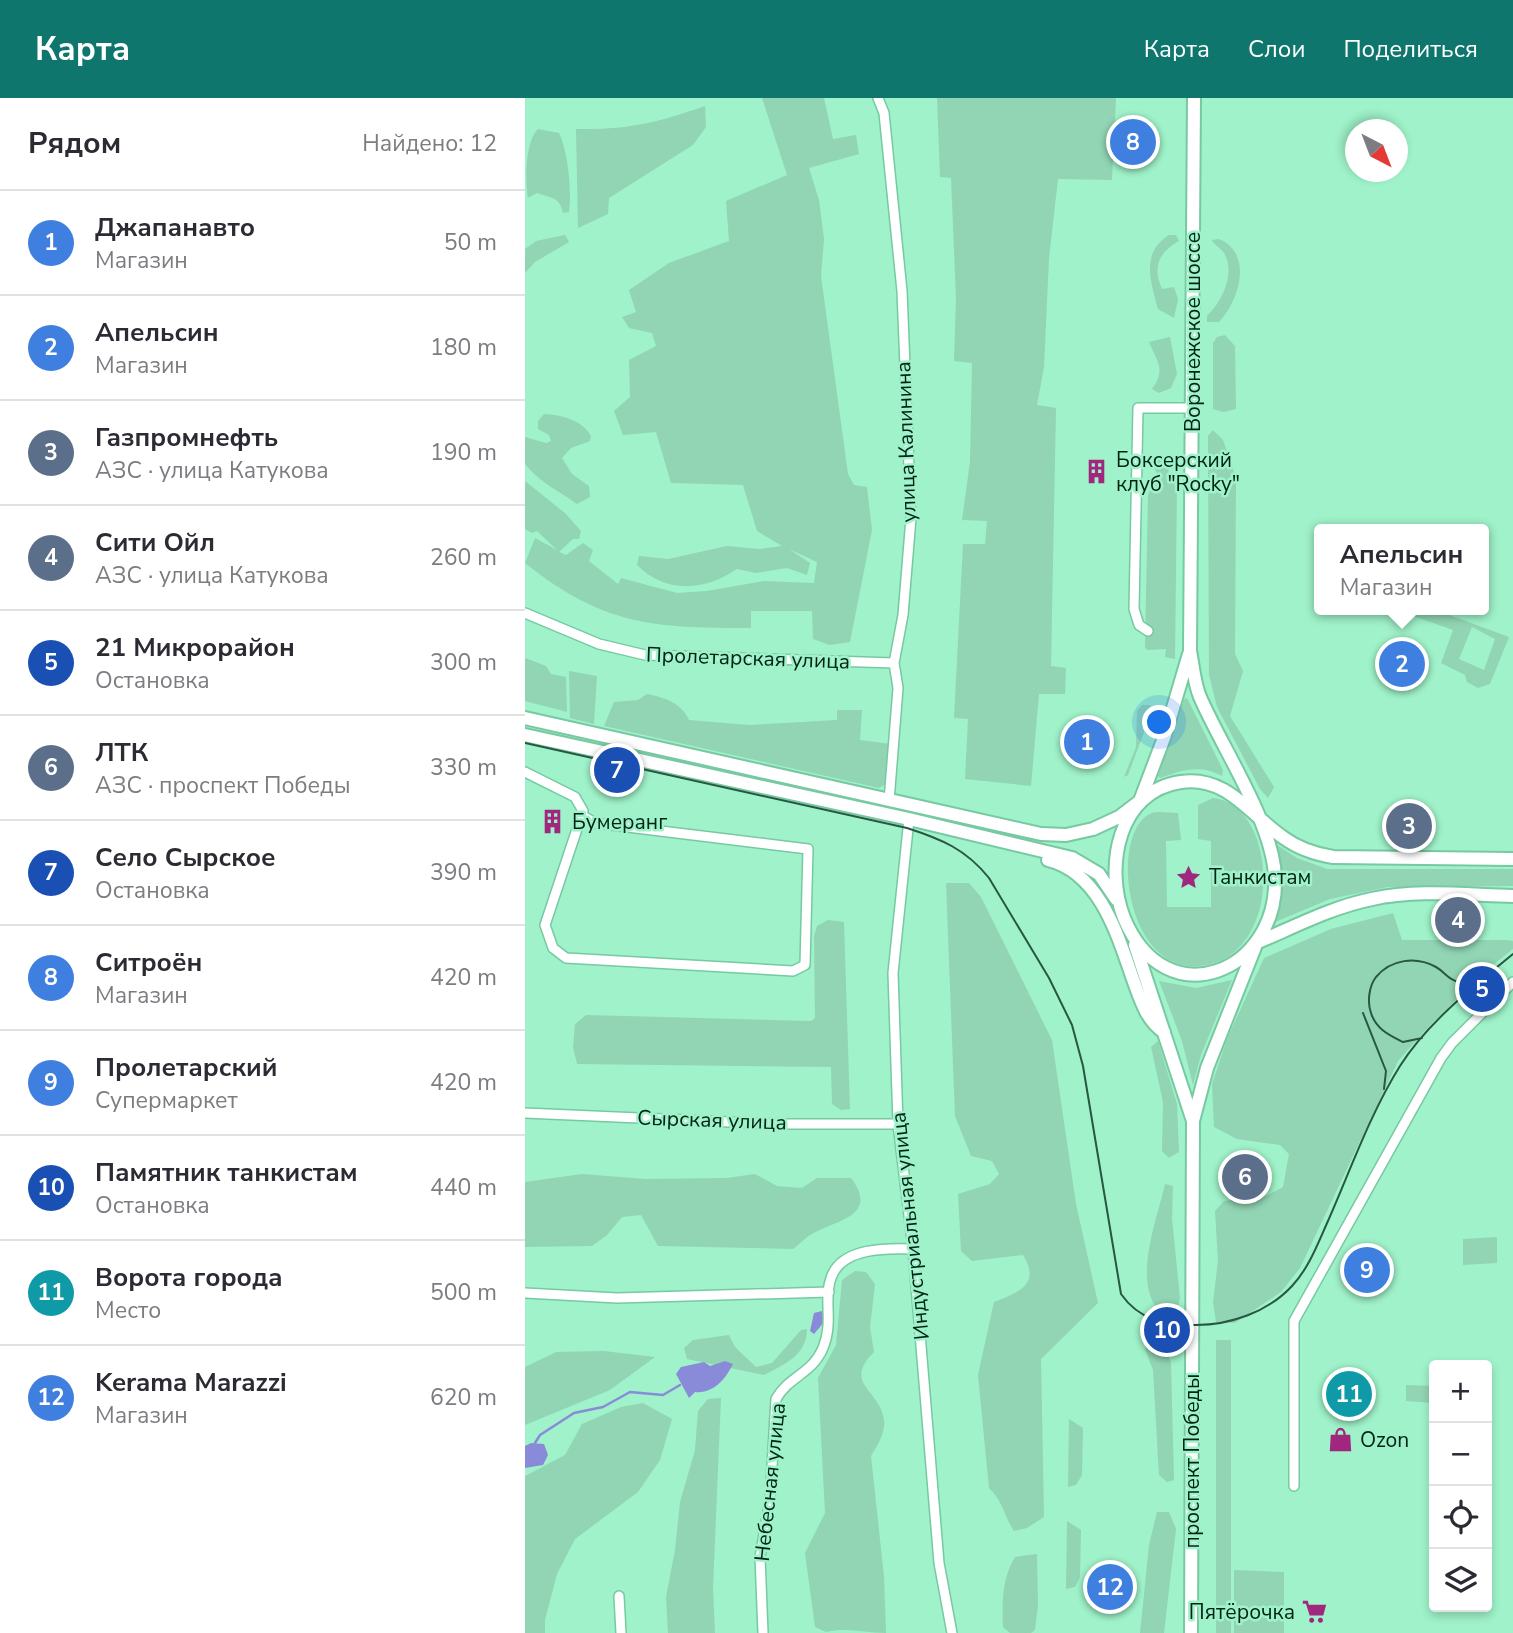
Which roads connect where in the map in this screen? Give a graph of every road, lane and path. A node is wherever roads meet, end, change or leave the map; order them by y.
1 (878, 98) edge
2 (1194, 98) edge
3 (1193, 408) junction
4 (525, 613) edge
5 (1148, 631) dead end
6 (1190, 650) junction
7 (894, 663) junction
8 (525, 718) edge
9 (525, 735) edge
10 (525, 772) edge
11 (890, 801) junction
12 (1140, 801) junction
13 (1254, 810) junction
14 (581, 816) junction
15 (909, 819) junction
16 (997, 842) junction
17 (1513, 859) edge
18 (1513, 896) edge
19 (1122, 912) junction
20 (1133, 938) junction
21 (1256, 943) junction
22 (1513, 982) edge
23 (1164, 1032) junction
24 (525, 1113) edge
25 (1193, 1121) junction
26 (898, 1125) junction
27 (913, 1249) junction
28 (829, 1292) junction
29 (525, 1293) edge
30 (1294, 1486) dead end
31 (619, 1597) dead end
32 (621, 1633) edge
33 (764, 1633) edge
34 (952, 1633) edge
35 (1191, 1633) edge

1 - 7 street, улица Калинина
2 - 3 main road, Воронежское шоссе
3 - 5 street
3 - 6 main road, Воронежское шоссе
4 - 7 street, Пролетарская улица
6 - 12 main road
6 - 13 main road
7 - 11 street, улица Калинина
8 - 11 main road
9 - 15 main road
10 - 14 street
11 - 12 main road
12 - 13 main road
12 - 19 main road
13 - 17 main road
13 - 21 main road
14 - 14 street
15 - 16 main road
15 - 26 street, Индустриальная улица
16 - 19 main road
16 - 23 main road
18 - 21 main road
19 - 20 main road
20 - 21 main road
20 - 23 main road
21 - 25 main road
22 - 30 street
23 - 25 main road
24 - 26 street, Сырская улица
25 - 35 main road, проспект Победы
26 - 27 street, Индустриальная улица
27 - 28 street, Небесная улица
27 - 34 street, Индустриальная улица
28 - 29 street
28 - 33 street, Небесная улица
31 - 32 street

